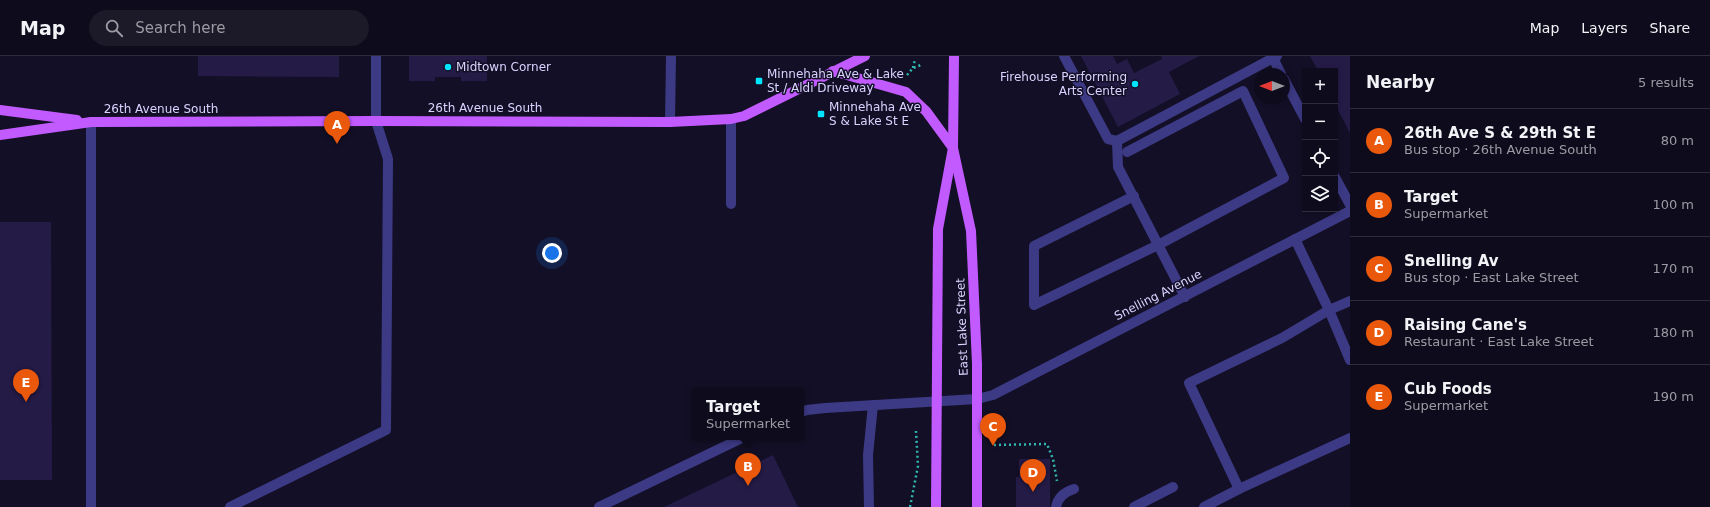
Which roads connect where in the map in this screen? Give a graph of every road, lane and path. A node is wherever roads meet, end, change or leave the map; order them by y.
1 (376, 56) edge
2 (671, 56) edge
3 (865, 56) edge
4 (954, 56) edge
5 (1064, 56) edge
6 (1275, 57) edge
7 (915, 59) dead end
8 (921, 65) dead end
9 (913, 68) junction
10 (1280, 68) edge
11 (833, 72) junction
12 (907, 75) dead end
13 (1290, 90) edge
14 (0, 110) edge
15 (1302, 113) edge
16 (731, 119) junction
17 (376, 121) junction
18 (91, 122) junction
19 (670, 122) junction
20 (0, 135) edge
21 (1117, 141) junction
22 (953, 148) junction
23 (1127, 152) dead end
24 (1338, 183) edge
25 (1134, 196) junction
26 (731, 204) dead end
27 (1350, 205) edge
28 (1350, 211) edge
29 (1295, 239) junction
30 (1158, 245) junction
31 (1184, 297) junction
32 (1350, 301) edge
33 (1329, 310) junction
34 (1350, 360) edge
35 (977, 399) junction
36 (937, 402) junction
37 (873, 405) junction
38 (804, 411) edge
39 (916, 431) dead end
40 (1350, 438) edge
41 (738, 440) edge
42 (994, 445) dead end
43 (1058, 484) dead end
44 (1173, 487) dead end
45 (1074, 489) dead end
46 (1239, 489) junction
47 (91, 507) edge
48 (230, 507) edge
49 (599, 507) edge
50 (869, 507) edge
51 (910, 507) edge
52 (936, 507) edge
53 (977, 507) edge
54 (1056, 507) edge
55 (1134, 507) edge
56 (1204, 507) edge

1 - 17 street
2 - 19 street
3 - 11 main road, 26th Avenue South
4 - 22 main road, East Lake Street
5 - 21 street
6 - 10 street
6 - 21 street
7 - 9 path
8 - 9 path
9 - 12 path
11 - 16 main road, 26th Avenue South
11 - 22 main road
13 - 15 street
14 - 18 main road, 26th Avenue South
16 - 19 main road, 26th Avenue South
16 - 26 street
17 - 18 main road, 26th Avenue South
17 - 19 main road, 26th Avenue South
17 - 48 street
18 - 20 main road, 26th Avenue South
18 - 47 street
21 - 25 street
22 - 35 main road, East Lake Street
22 - 36 main road, East Lake Street
23 - 30 street
24 - 27 street
25 - 30 street
25 - 30 street
28 - 29 street, Snelling Avenue
29 - 31 street, Snelling Avenue
29 - 33 street
30 - 31 street
31 - 35 street, Snelling Avenue
32 - 33 street
33 - 34 street
33 - 46 street
35 - 36 street, Snelling Avenue
35 - 53 main road, East Lake Street
36 - 37 street, Snelling Avenue
36 - 52 main road, East Lake Street
37 - 38 street, Snelling Avenue
37 - 50 street
39 - 51 path
40 - 46 street
41 - 49 street
42 - 43 path
44 - 55 street
45 - 54 street
46 - 56 street

